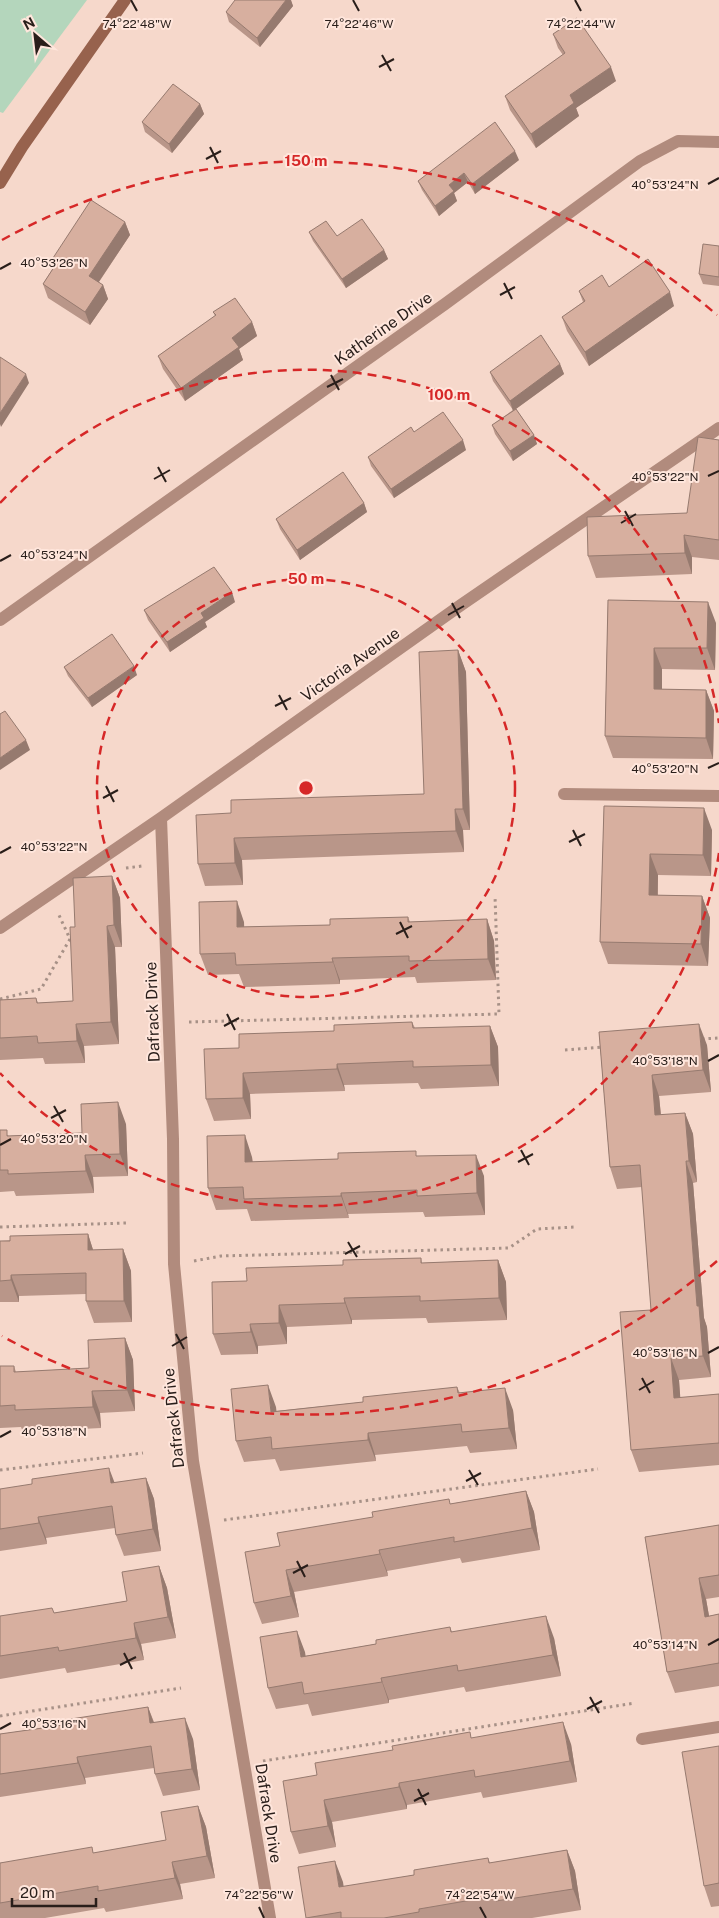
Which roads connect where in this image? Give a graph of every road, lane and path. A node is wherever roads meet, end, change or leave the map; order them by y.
1 (125, 0) edge
2 (719, 142) edge
3 (0, 183) edge
4 (719, 428) edge
5 (0, 620) edge
6 (564, 794) dead end
7 (719, 796) edge
8 (160, 818) junction
9 (162, 864) junction
10 (118, 873) dead end
11 (495, 896) dead end
12 (64, 906) dead end
13 (0, 928) edge
14 (0, 999) edge
15 (168, 1023) junction
16 (719, 1038) edge
17 (700, 1040) edge
18 (613, 1046) edge
19 (565, 1050) dead end
20 (126, 1222) dead end
21 (0, 1227) edge
22 (575, 1227) dead end
23 (174, 1264) junction
24 (142, 1453) dead end
25 (598, 1469) dead end
26 (0, 1470) edge
27 (203, 1524) junction
28 (181, 1688) dead end
29 (635, 1702) dead end
30 (0, 1716) edge
31 (719, 1727) edge
32 (642, 1739) dead end
33 (245, 1764) junction
34 (270, 1918) edge

1 - 3 street
2 - 5 street, Katherine Drive
4 - 8 street, Victoria Avenue
6 - 7 street
8 - 9 street, Dafrack Drive
8 - 13 street, Victoria Avenue
9 - 10 path
9 - 15 street, Dafrack Drive
11 - 15 path
12 - 14 path
15 - 23 street, Dafrack Drive
16 - 17 path
18 - 19 path
20 - 21 path
22 - 23 path
23 - 27 street, Dafrack Drive
24 - 26 path
25 - 27 path
27 - 33 street, Dafrack Drive
28 - 30 path
29 - 33 path
31 - 32 street
33 - 34 street, Dafrack Drive

